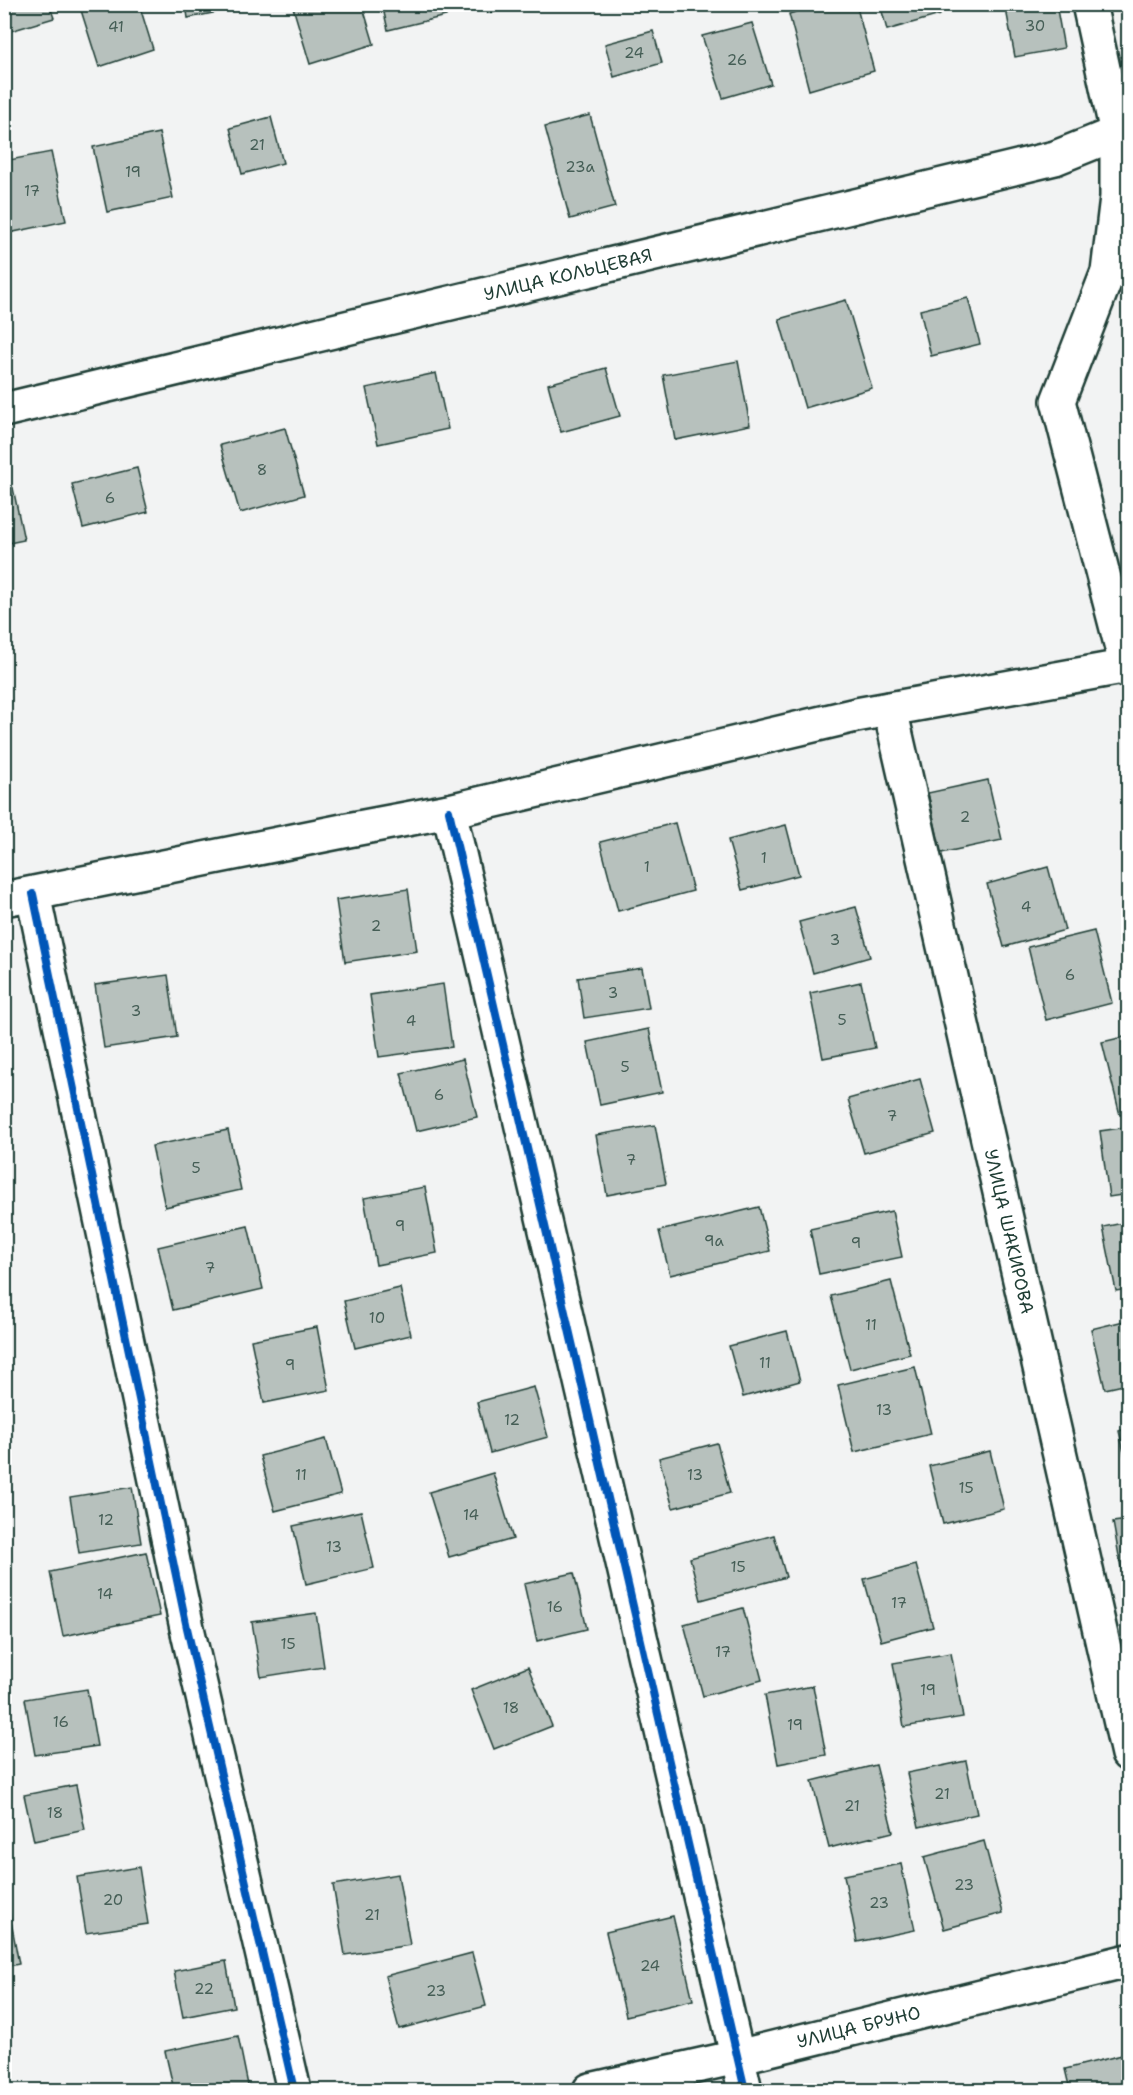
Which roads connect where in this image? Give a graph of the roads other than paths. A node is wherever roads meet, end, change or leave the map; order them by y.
1 (1089, 4) edge
2 (1123, 132) edge
3 (4, 410) edge
4 (1128, 668) edge
5 (890, 709) junction
6 (449, 811) junction
7 (19, 897) edge
8 (1128, 1754) edge
9 (1128, 1961) edge
10 (737, 2057) junction
11 (294, 2091) edge
12 (590, 2091) edge
13 (745, 2091) edge

1 - 2 street
2 - 3 street, УЛИЦА КОЛЬЦЕВАЯ
2 - 4 street
4 - 5 street
5 - 6 street
5 - 8 street, УЛИЦА ШАКИРОВА
6 - 7 street
6 - 10 street
7 - 11 street
9 - 10 street, УЛИЦА БРУНО
10 - 12 street, УЛИЦА БРУНО
10 - 13 street

